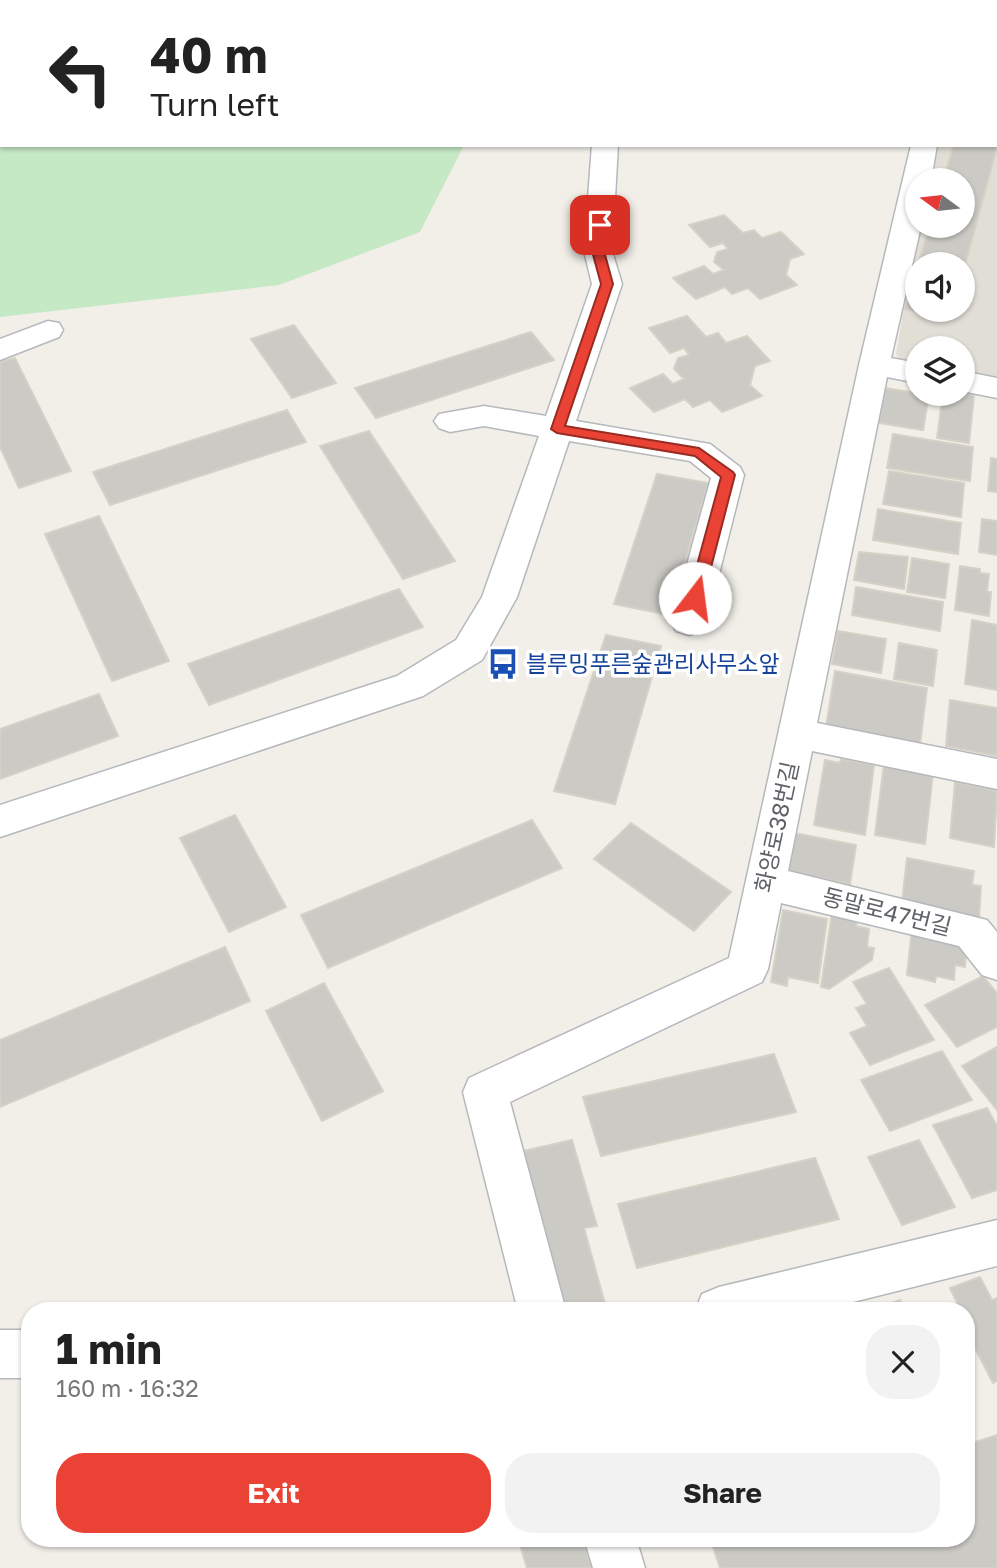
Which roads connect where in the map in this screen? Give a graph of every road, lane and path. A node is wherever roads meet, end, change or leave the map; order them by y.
1 (605, 147) edge
2 (924, 147) edge
3 (920, 168) edge
4 (905, 232) edge
5 (48, 330) dead end
6 (0, 350) edge
7 (874, 365) junction
8 (905, 371) edge
9 (975, 384) edge
10 (997, 388) edge
11 (450, 421) dead end
12 (557, 429) junction
13 (689, 622) dead end
14 (798, 734) junction
15 (997, 774) edge
16 (0, 821) edge
17 (765, 882) junction
18 (997, 962) edge
19 (997, 1242) edge
20 (540, 1302) edge
21 (755, 1302) edge
22 (0, 1354) edge
23 (21, 1354) edge
24 (613, 1547) edge
25 (619, 1568) edge

1 - 12 street
2 - 3 street, 화양로38번길
4 - 7 street, 화양로38번길
5 - 6 street
7 - 8 street
7 - 14 street, 화양로38번길
9 - 10 street
11 - 12 street
12 - 13 street
12 - 16 street
14 - 15 street
14 - 17 street, 화양로38번길
17 - 18 street, 동말로47번길
17 - 20 street, 화양로38번길
19 - 21 street
22 - 23 street
24 - 25 street

